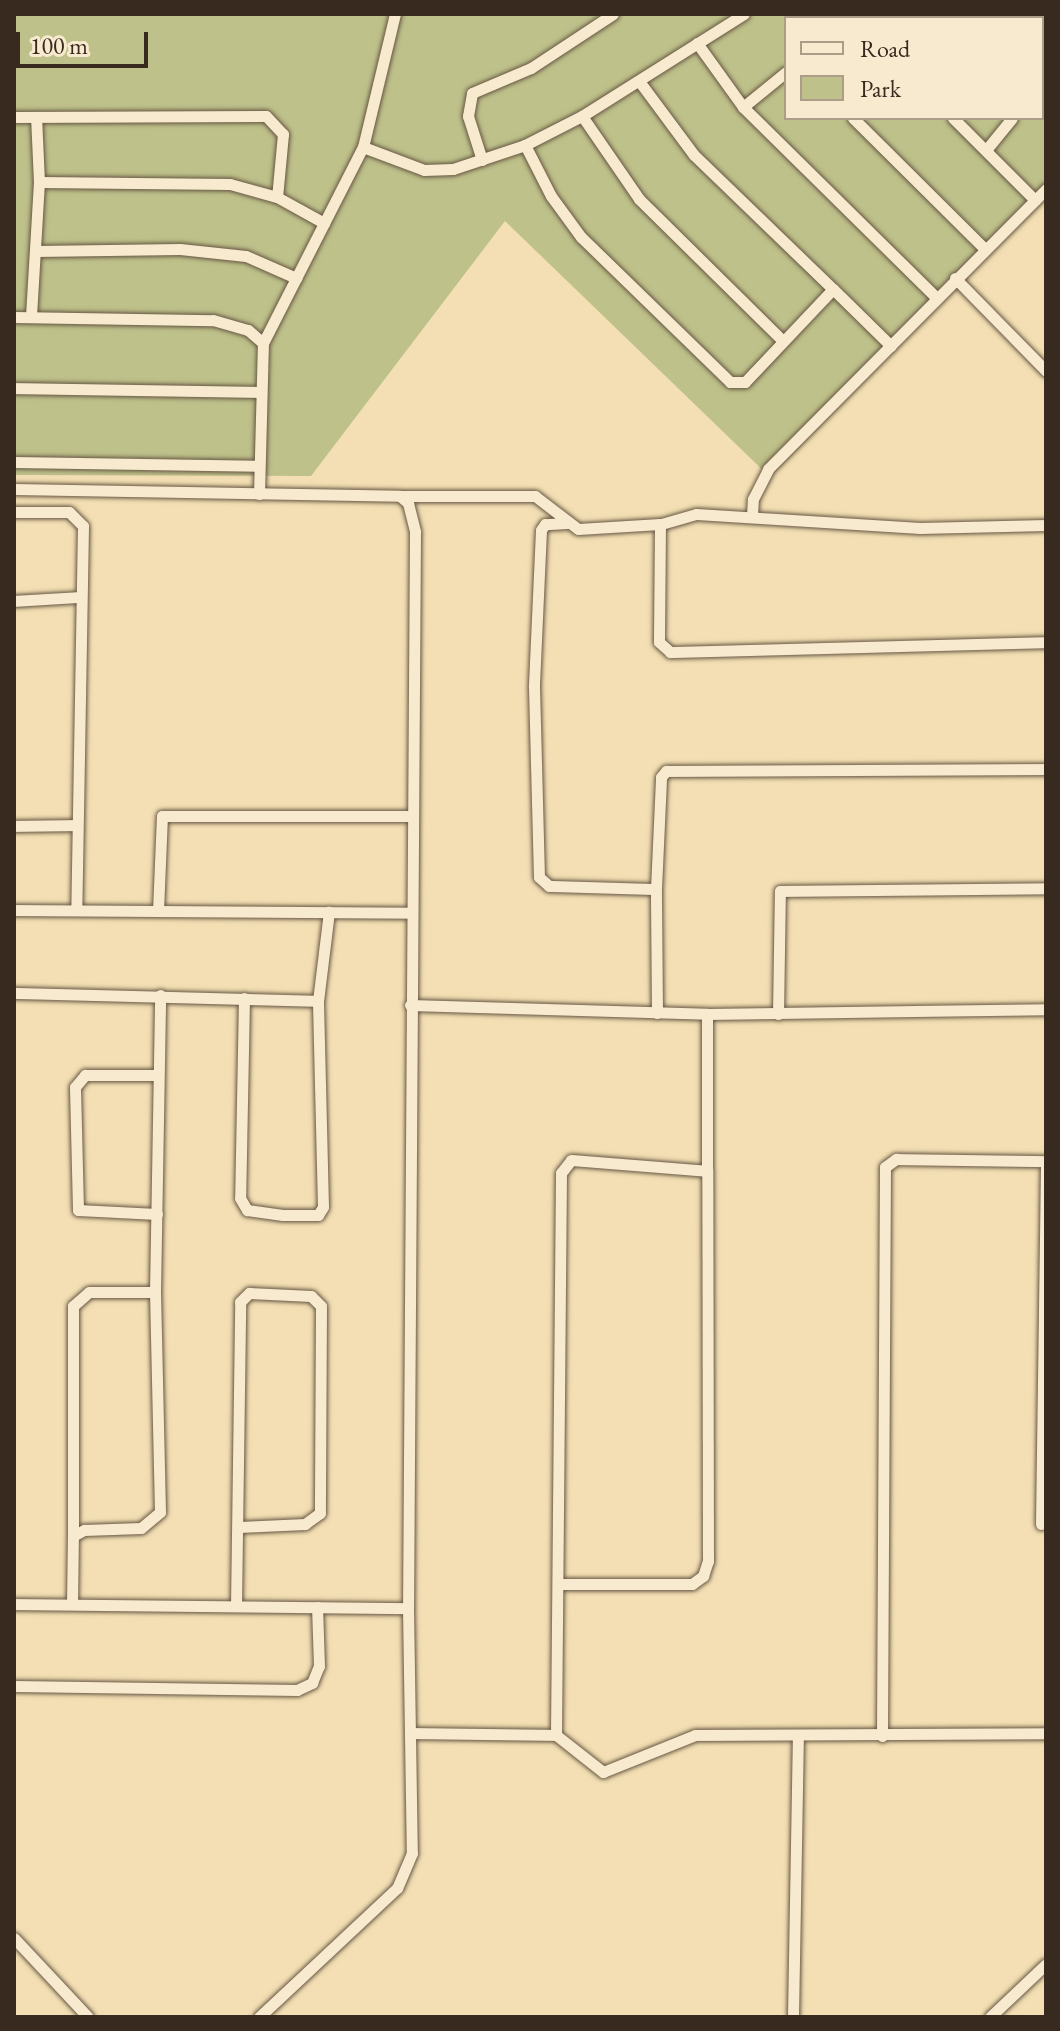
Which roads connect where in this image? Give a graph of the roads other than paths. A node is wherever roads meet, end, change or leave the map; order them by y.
1 (395, 14) edge
2 (613, 14) edge
3 (744, 14) edge
4 (697, 43) junction
5 (784, 74) edge
6 (639, 81) junction
7 (743, 107) junction
8 (582, 116) junction
9 (14, 117) edge
10 (36, 117) junction
11 (855, 120) edge
12 (955, 120) edge
13 (1010, 120) edge
14 (525, 145) junction
15 (363, 147) junction
16 (986, 150) junction
17 (482, 160) junction
18 (39, 182) junction
19 (1046, 189) edge
20 (277, 197) junction
21 (1035, 200) junction
22 (324, 223) junction
23 (985, 249) junction
24 (36, 251) junction
25 (296, 278) junction
26 (955, 278) junction
27 (833, 289) junction
28 (936, 297) junction
29 (31, 316) junction
30 (14, 317) edge
31 (783, 341) junction
32 (263, 343) junction
33 (891, 346) junction
34 (1046, 371) edge
35 (14, 388) edge
36 (258, 392) junction
37 (14, 462) edge
38 (257, 466) junction
39 (14, 489) edge
40 (259, 494) junction
41 (400, 496) junction
42 (14, 512) edge
43 (752, 516) junction
44 (567, 523) junction
45 (660, 524) junction
46 (1046, 525) edge
47 (80, 597) junction
48 (14, 601) edge
49 (1046, 642) edge
50 (1046, 769) edge
51 (411, 816) junction
52 (76, 825) junction
53 (14, 826) edge
54 (1046, 888) edge
55 (656, 889) junction
56 (76, 909) junction
57 (14, 910) edge
58 (158, 911) junction
59 (329, 912) junction
60 (410, 913) junction
61 (14, 993) edge
62 (160, 995) junction
63 (244, 998) junction
64 (318, 1001) junction
65 (410, 1005) junction
66 (1046, 1009) edge
67 (657, 1013) junction
68 (707, 1014) junction
69 (778, 1014) junction
70 (158, 1075) junction
71 (1046, 1163) edge
72 (707, 1171) junction
73 (157, 1214) junction
74 (155, 1292) junction
75 (1041, 1524) dead end
76 (239, 1527) junction
77 (73, 1536) junction
78 (561, 1584) junction
79 (14, 1604) edge
80 (72, 1604) junction
81 (236, 1606) junction
82 (317, 1607) junction
83 (408, 1608) junction
84 (14, 1686) edge
85 (414, 1733) junction
86 (1046, 1733) edge
87 (556, 1735) junction
88 (798, 1735) junction
89 (882, 1736) junction
90 (14, 1938) edge
91 (1046, 1964) edge
92 (88, 2017) edge
93 (259, 2017) edge
94 (793, 2017) edge
95 (990, 2017) edge

1 - 15 street
2 - 17 street
3 - 4 street
4 - 6 street
4 - 7 street
5 - 7 street
6 - 8 street
6 - 27 street
7 - 28 street
8 - 14 street
8 - 31 street
9 - 10 street
10 - 18 street
10 - 20 street
11 - 23 street
12 - 16 street
13 - 16 street
14 - 17 street
14 - 31 street
15 - 17 street
15 - 22 street
16 - 21 street
18 - 20 street
18 - 24 street
19 - 21 street
20 - 22 street
21 - 23 street
22 - 25 street
23 - 26 street
24 - 25 street
24 - 29 street
25 - 32 street
26 - 28 street
26 - 34 street
27 - 31 street
27 - 33 street
28 - 33 street
29 - 30 street
29 - 32 street
32 - 36 street
33 - 43 street
35 - 36 street
36 - 38 street
37 - 38 street
38 - 40 street
39 - 40 street
40 - 41 street
41 - 44 street
41 - 51 street
42 - 47 street
43 - 45 street
43 - 46 street
44 - 45 street
44 - 55 street
45 - 49 street
47 - 48 street
47 - 52 street
50 - 55 street
51 - 58 street
51 - 60 street
52 - 53 street
52 - 56 street
54 - 69 street
55 - 67 street
56 - 57 street
56 - 58 street
58 - 59 street
59 - 60 street
59 - 64 street
60 - 65 street
61 - 62 street
62 - 63 street
62 - 70 street
63 - 64 street
63 - 64 street
65 - 67 street
65 - 83 street
66 - 69 street
67 - 68 street
68 - 69 street
68 - 72 street
70 - 73 street
70 - 73 street
71 - 75 street
71 - 89 street
72 - 78 street
72 - 78 street
73 - 74 street
74 - 77 street
74 - 77 street
76 - 76 street
76 - 81 street
77 - 80 street
78 - 87 street
79 - 80 street
80 - 81 street
81 - 82 street
82 - 83 street
82 - 84 street
83 - 85 street
85 - 87 street
85 - 93 street
86 - 89 street
87 - 88 street
88 - 89 street
88 - 94 street
90 - 92 street
91 - 95 street

